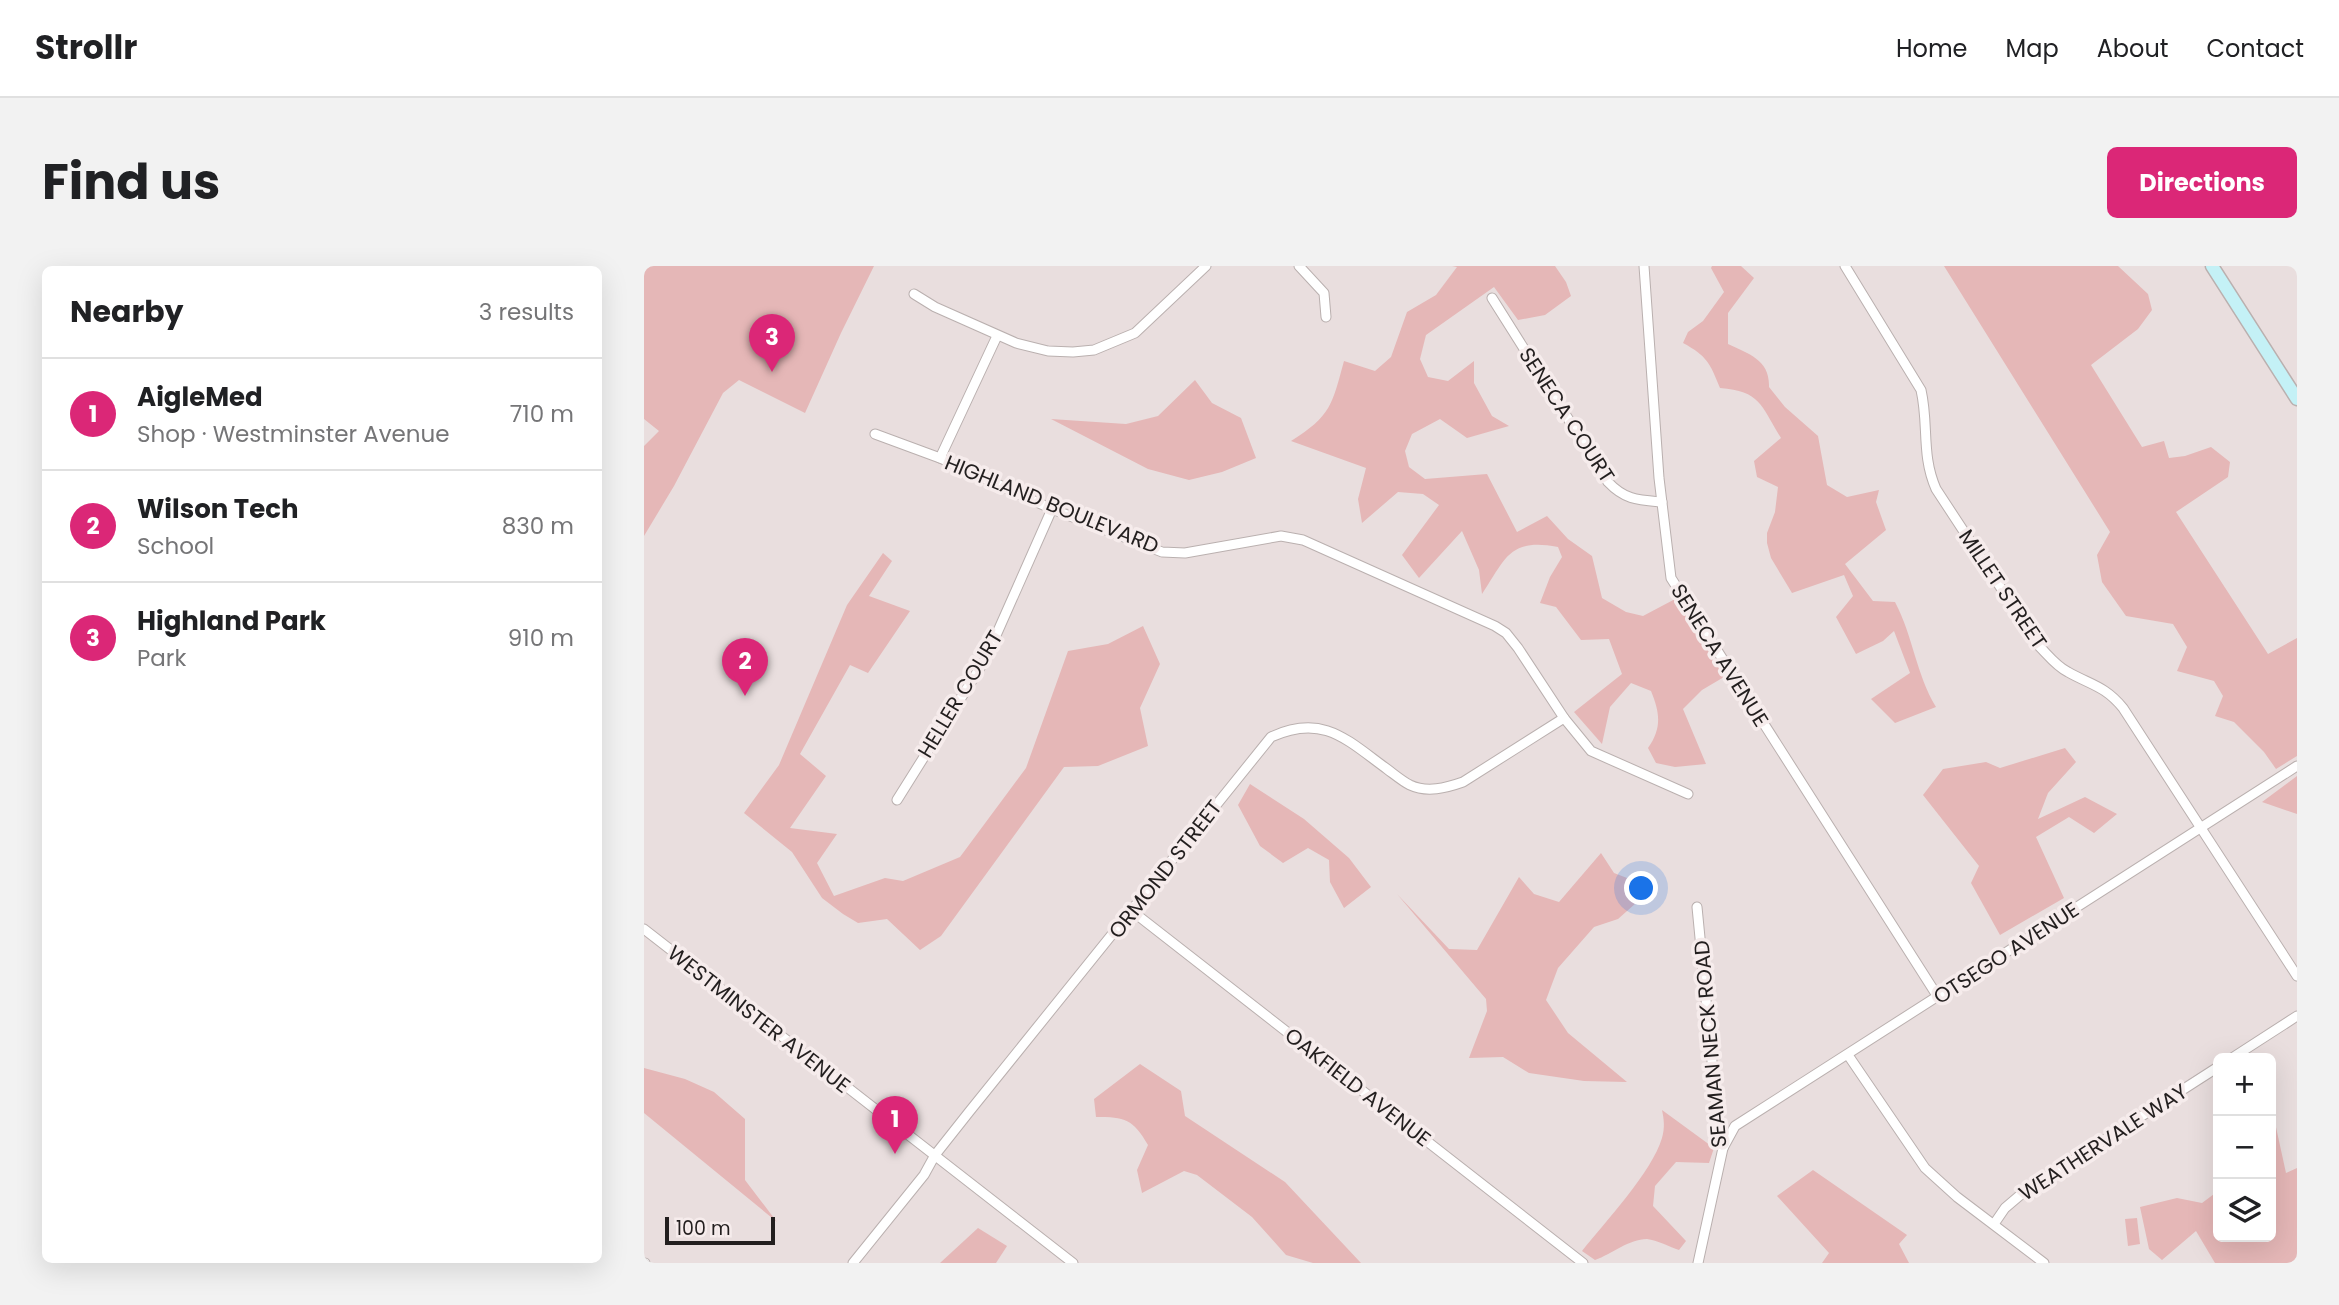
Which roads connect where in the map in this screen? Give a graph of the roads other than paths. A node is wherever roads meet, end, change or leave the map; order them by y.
1 (1206, 266) edge
2 (1299, 266) edge
3 (1644, 266) edge
4 (1845, 266) edge
5 (2212, 266) edge
6 (914, 294) dead end
7 (1492, 298) dead end
8 (1326, 317) dead end
9 (998, 335) junction
10 (2297, 399) edge
11 (875, 434) dead end
12 (940, 458) junction
13 (1662, 502) junction
14 (1052, 509) junction
15 (1564, 718) junction
16 (2297, 766) edge
17 (1688, 794) dead end
18 (897, 800) dead end
19 (2201, 828) junction
20 (1697, 907) dead end
21 (1132, 911) junction
22 (644, 929) edge
23 (2297, 976) edge
24 (1938, 997) junction
25 (2297, 1016) edge
26 (2240, 1053) edge
27 (1848, 1055) junction
28 (2213, 1070) edge
29 (1723, 1148) junction
30 (935, 1155) junction
31 (1994, 1224) junction
32 (853, 1263) edge
33 (1073, 1263) edge
34 (1583, 1263) edge
35 (1698, 1263) edge
36 (2044, 1263) edge

1 - 9 street
2 - 8 street
3 - 13 street, SENECA AVENUE
4 - 19 street, MILLET STREET
5 - 10 street
6 - 9 street
7 - 13 street, SENECA COURT
9 - 12 street
11 - 12 street, HIGHLAND BOULEVARD
12 - 14 street, HIGHLAND BOULEVARD
13 - 24 street, SENECA AVENUE
14 - 15 street, HIGHLAND BOULEVARD
14 - 18 street, HELLER COURT
15 - 17 street, HIGHLAND BOULEVARD
15 - 21 street, ORMOND STREET
16 - 19 street, OTSEGO AVENUE
19 - 23 street, MILLET STREET
19 - 24 street, OTSEGO AVENUE
20 - 29 street, SEAMAN NECK ROAD
21 - 30 street, ORMOND STREET
21 - 34 street, OAKFIELD AVENUE
22 - 30 street, WESTMINSTER AVENUE
24 - 27 street, OTSEGO AVENUE
25 - 26 street
27 - 29 street, OTSEGO AVENUE
27 - 31 street
28 - 31 street, WEATHERVALE WAY
29 - 35 street, SEAMAN NECK ROAD
30 - 32 street, ORMOND STREET
30 - 33 street, WESTMINSTER AVENUE
31 - 36 street

